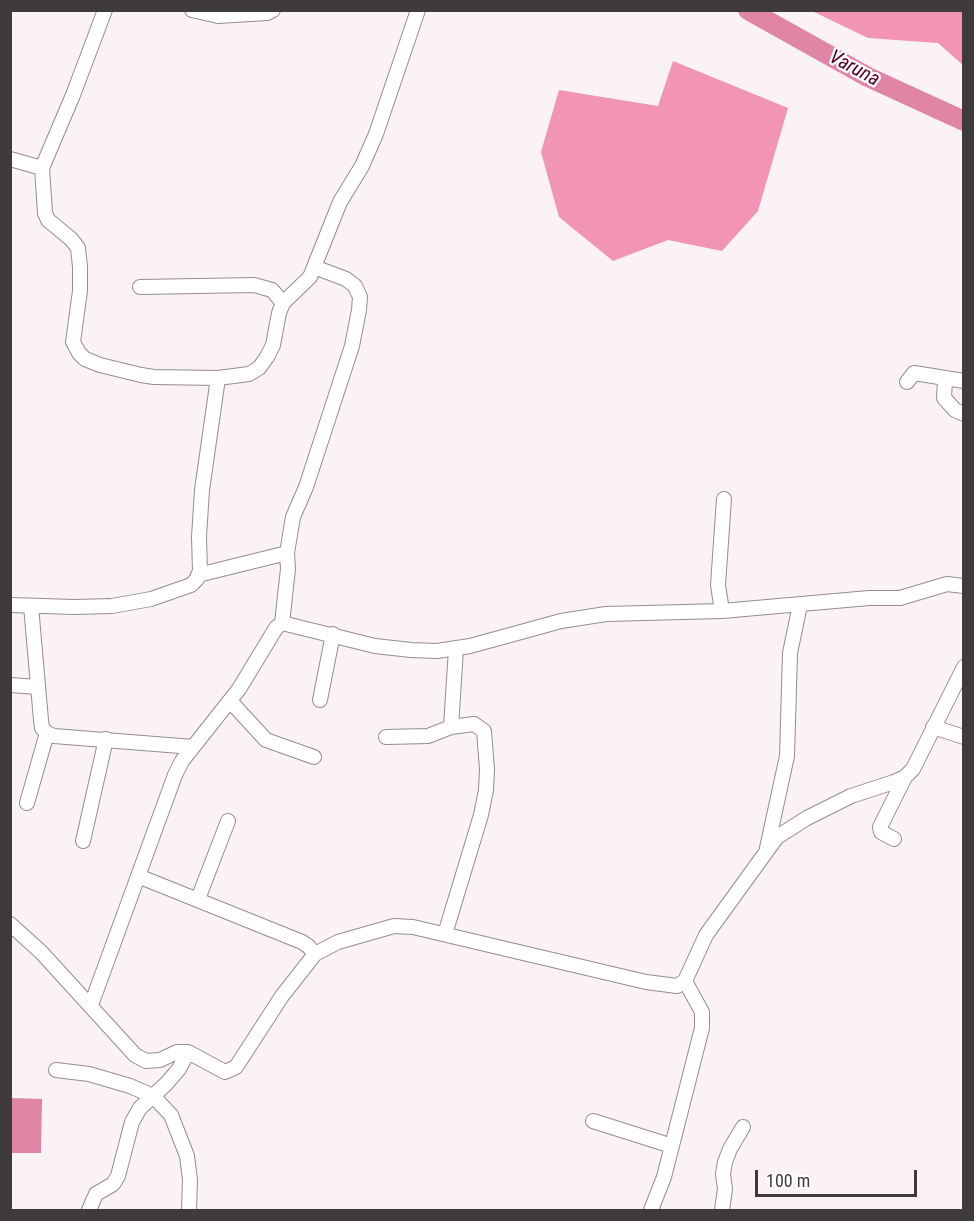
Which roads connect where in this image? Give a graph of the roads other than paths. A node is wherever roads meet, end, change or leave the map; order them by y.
1 (105, 10) edge
2 (192, 10) edge
3 (273, 10) edge
4 (418, 10) edge
5 (10, 159) edge
6 (42, 168) junction
7 (314, 267) junction
8 (140, 287) dead end
9 (283, 303) junction
10 (218, 378) junction
11 (945, 380) junction
12 (963, 381) edge
13 (907, 382) dead end
14 (963, 414) edge
15 (724, 499) dead end
16 (287, 553) junction
17 (198, 575) junction
18 (963, 586) edge
19 (10, 605) edge
20 (800, 605) junction
21 (31, 606) junction
22 (722, 611) junction
23 (282, 623) junction
24 (333, 634) junction
25 (456, 649) junction
26 (963, 667) edge
27 (10, 685) edge
28 (37, 687) junction
29 (230, 700) junction
30 (320, 700) dead end
31 (451, 727) junction
32 (933, 727) junction
33 (47, 733) junction
34 (386, 737) dead end
35 (963, 737) edge
36 (106, 739) junction
37 (193, 747) junction
38 (314, 757) dead end
39 (905, 777) junction
40 (27, 803) dead end
41 (228, 821) dead end
42 (894, 839) dead end
43 (83, 841) dead end
44 (766, 850) junction
45 (138, 876) junction
46 (198, 899) junction
47 (10, 924) edge
48 (445, 934) junction
49 (315, 954) junction
50 (685, 981) junction
51 (91, 1005) junction
52 (188, 1052) junction
53 (56, 1070) dead end
54 (153, 1096) junction
55 (593, 1121) dead end
56 (743, 1127) dead end
57 (672, 1146) junction
58 (89, 1210) edge
59 (189, 1210) edge
60 (651, 1210) edge
61 (722, 1210) edge

1 - 6 street
2 - 3 street
4 - 7 street
5 - 6 street
6 - 10 street
7 - 9 street
7 - 16 street
8 - 9 street
9 - 10 street
10 - 17 street
11 - 12 street
11 - 13 street
11 - 14 street
15 - 22 street
16 - 17 street
16 - 23 street
17 - 21 street
18 - 20 street
19 - 21 street
20 - 22 street
20 - 44 street
21 - 28 street
22 - 25 street
23 - 24 street
23 - 29 street
24 - 25 street
24 - 30 street
25 - 31 street
26 - 32 street
27 - 28 street
28 - 33 street
29 - 37 street
29 - 38 street
31 - 34 street
31 - 48 street
32 - 35 street
32 - 39 street
33 - 36 street
33 - 40 street
36 - 37 street
36 - 43 street
37 - 45 street
39 - 42 street
39 - 44 street
41 - 46 street
44 - 50 street
45 - 46 street
45 - 51 street
46 - 49 street
47 - 51 street
48 - 49 street
48 - 50 street
49 - 52 street
50 - 57 street
51 - 52 street
52 - 54 street
53 - 54 street
54 - 58 street
54 - 59 street
55 - 57 street
56 - 61 street
57 - 60 street

